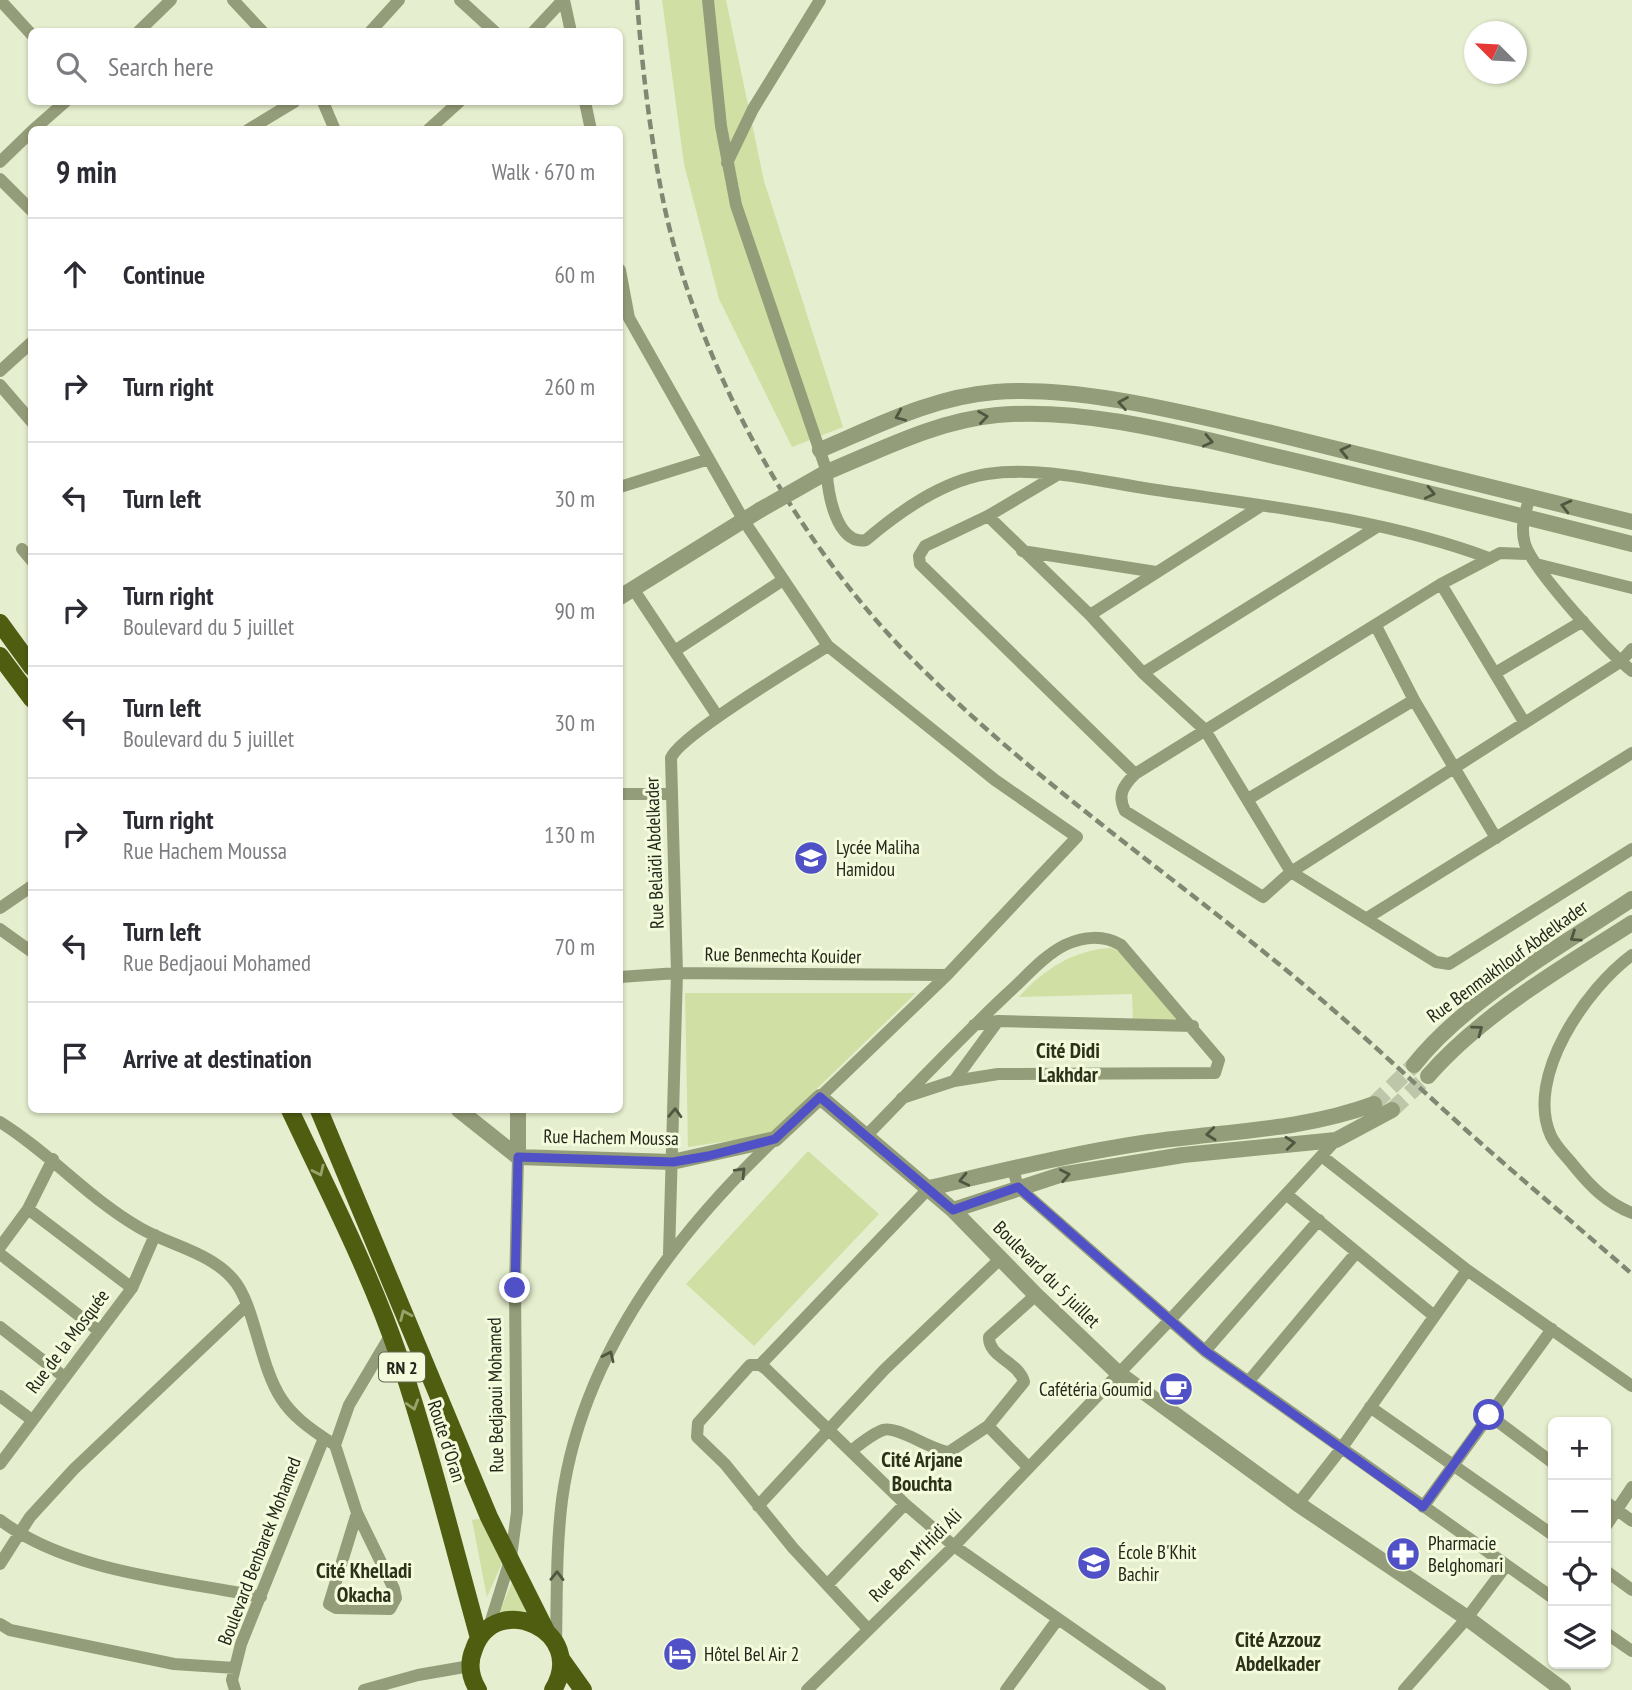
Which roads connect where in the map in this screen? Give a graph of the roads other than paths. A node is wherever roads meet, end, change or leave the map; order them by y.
1 (0, 0) edge
2 (172, 0) edge
3 (233, 0) edge
4 (399, 0) edge
5 (460, 0) edge
6 (563, 0) edge
7 (708, 0) edge
8 (820, 0) edge
9 (142, 28) edge
10 (259, 28) edge
11 (374, 28) edge
12 (491, 28) edge
13 (537, 28) edge
14 (570, 28) edge
15 (28, 31) edge
16 (58, 105) edge
17 (289, 105) edge
18 (324, 105) edge
19 (456, 105) edge
20 (586, 105) edge
21 (36, 126) edge
22 (257, 126) edge
23 (333, 126) edge
24 (432, 126) edge
25 (590, 126) edge
26 (28, 134) edge
27 (0, 162) edge
28 (727, 163) junction
29 (0, 179) edge
30 (28, 207) edge
31 (624, 320) edge
32 (28, 346) edge
33 (0, 371) edge
34 (0, 385) edge
35 (1031, 391) junction
36 (1031, 414) junction
37 (28, 417) edge
38 (820, 450) junction
39 (709, 459) junction
40 (827, 472) junction
41 (1057, 475) junction
42 (623, 486) edge
43 (1530, 497) junction
44 (1261, 506) junction
45 (988, 516) junction
46 (1524, 516) junction
47 (744, 521) junction
48 (1632, 522) edge
49 (1377, 527) junction
50 (1632, 544) edge
51 (22, 549) dead end
52 (1022, 551) junction
53 (28, 556) edge
54 (1489, 558) junction
55 (1532, 559) junction
56 (1156, 572) junction
57 (783, 580) junction
58 (1441, 584) junction
59 (1632, 588) edge
60 (627, 594) edge
61 (1090, 615) junction
62 (1583, 621) junction
63 (0, 623) edge
64 (1376, 626) junction
65 (828, 646) junction
66 (1632, 649) edge
67 (676, 650) junction
68 (0, 656) edge
69 (28, 662) edge
70 (1620, 662) junction
71 (1632, 671) edge
72 (1143, 673) junction
73 (1497, 673) junction
74 (28, 694) edge
75 (1414, 700) junction
76 (718, 717) junction
77 (1524, 722) junction
78 (1205, 730) junction
79 (1632, 753) edge
80 (1453, 767) junction
81 (1135, 774) junction
82 (623, 794) edge
83 (670, 794) junction
84 (1248, 799) junction
85 (1496, 838) junction
86 (1632, 849) edge
87 (1291, 872) junction
88 (28, 889) edge
89 (1632, 899) edge
90 (0, 908) edge
91 (1367, 918) junction
92 (1632, 923) edge
93 (0, 929) edge
94 (28, 949) edge
95 (1632, 955) edge
96 (677, 973) junction
97 (947, 975) junction
98 (623, 977) edge
99 (998, 1021) junction
100 (974, 1025) junction
101 (1193, 1026) junction
102 (1414, 1065) tunnel mouth
103 (1428, 1076) tunnel mouth
104 (954, 1081) junction
105 (820, 1097) junction
106 (902, 1098) junction
107 (1374, 1104) tunnel mouth
108 (1392, 1110) tunnel mouth
109 (291, 1113) edge
110 (320, 1113) edge
111 (463, 1113) edge
112 (518, 1113) edge
113 (0, 1122) edge
114 (867, 1135) junction
115 (775, 1139) junction
116 (1336, 1140) junction
117 (518, 1157) junction
118 (1323, 1157) junction
119 (53, 1159) junction
120 (673, 1162) junction
121 (1013, 1169) junction
122 (1018, 1187) junction
123 (929, 1188) junction
124 (1286, 1195) junction
125 (28, 1209) junction
126 (953, 1210) junction
127 (1632, 1213) edge
128 (1319, 1220) junction
129 (155, 1235) junction
130 (0, 1247) edge
131 (1356, 1253) junction
132 (0, 1254) edge
133 (669, 1254) junction
134 (1000, 1259) junction
135 (1467, 1270) junction
136 (132, 1288) junction
137 (1035, 1295) junction
138 (247, 1305) junction
139 (1433, 1315) junction
140 (1169, 1321) junction
141 (0, 1327) edge
142 (1552, 1329) junction
143 (99, 1331) junction
144 (390, 1336) junction
145 (1205, 1351) junction
146 (760, 1365) junction
147 (1118, 1373) junction
148 (63, 1376) junction
149 (1248, 1382) junction
150 (1632, 1386) edge
151 (0, 1396) edge
152 (1370, 1407) junction
153 (1489, 1415) junction
154 (33, 1420) junction
155 (988, 1426) junction
156 (826, 1430) junction
157 (329, 1441) junction
158 (1341, 1449) junction
159 (850, 1451) junction
160 (1548, 1459) edge
161 (0, 1464) edge
162 (1453, 1465) junction
163 (1028, 1467) junction
164 (1632, 1486) edge
165 (905, 1504) junction
166 (1298, 1504) junction
167 (758, 1506) junction
168 (1611, 1506) edge
169 (1423, 1507) junction
170 (357, 1513) junction
171 (0, 1520) edge
172 (1632, 1521) edge
173 (1548, 1532) edge
174 (18, 1533) junction
175 (954, 1546) junction
176 (511, 1557) junction
177 (0, 1564) edge
178 (1506, 1566) junction
179 (1611, 1575) edge
180 (827, 1585) junction
181 (1632, 1590) edge
182 (1548, 1595) edge
183 (261, 1597) junction
184 (1467, 1618) junction
185 (1058, 1619) junction
186 (0, 1624) edge
187 (868, 1629) junction
188 (484, 1634) junction
189 (1611, 1636) edge
190 (554, 1645) junction
191 (1632, 1651) edge
192 (471, 1680) edge
193 (232, 1682) edge
194 (1554, 1687) edge
195 (809, 1689) edge
196 (365, 1690) edge
197 (553, 1690) edge
198 (583, 1690) edge
199 (1006, 1690) edge
200 (1160, 1690) edge
201 (1404, 1690) edge

1 - 15 street
2 - 9 street
3 - 10 street
4 - 11 street
5 - 12 street
6 - 13 street
6 - 14 street
7 - 28 street
8 - 28 street
16 - 21 street
17 - 22 street
18 - 23 street
19 - 24 street
20 - 25 street
26 - 27 street
28 - 38 street
29 - 30 street
31 - 39 street
32 - 33 street
34 - 37 street
35 - 36 street
35 -> 38 street
43 -> 35 street
40 -> 36 street
36 -> 46 street
38 - 40 street
39 - 42 street
39 - 47 street
40 - 41 street
40 - 47 street, bridge
41 - 44 street
41 - 45 street
43 - 46 street
48 -> 43 street
44 - 49 street
44 - 56 street
45 - 52 street
45 - 81 street
46 - 50 street
46 - 55 street
47 - 57 street
47 - 60 street
49 - 54 street
49 - 72 street
51 - 53 street
52 - 56 street
52 - 61 street
54 - 55 street
54 - 58 street
55 - 59 street
55 - 62 street
56 - 61 street
57 - 65 street
57 - 67 street
58 - 64 street
58 - 73 street
60 - 67 street
61 - 72 street
62 - 70 street
62 - 73 street
63 - 69 main road
64 - 75 street
64 - 78 street
65 - 76 street, Rue Belaïdi Abdelkader
65 - 97 street
66 - 70 street
67 - 76 street
68 - 74 main road
70 - 71 street
70 - 77 street
72 - 78 street
73 - 77 street
75 - 80 street
75 - 84 street
76 - 83 street, Rue Belaïdi Abdelkader
77 - 80 street
78 - 81 street
78 - 84 street
79 - 85 street
80 - 85 street
80 - 87 street
81 - 87 street
82 - 83 street
83 - 96 street, Rue Belaïdi Abdelkader
84 - 87 street
85 - 91 street
86 - 91 street
87 - 91 street
88 - 90 street
89 -> 102 street, Rue Benmakhlouf Abdelkader
103 -> 92 street, Rue Benmakhlouf Abdelkader
93 - 94 street
95 - 127 street
96 - 97 street, Rue Benmechta Kouider
96 - 98 street, Rue Benmechta Kouider
120 -> 96 street, Rue Belaïdi Abdelkader
97 - 105 street
99 - 100 street
99 - 101 street
99 - 104 street
100 - 101 street
100 - 106 street
101 - 104 street
104 - 106 street
105 - 114 street, Boulevard du 5 juillet
105 - 115 street
106 - 114 street
107 -> 121 street
108 - 116 street
109 -> 144 main road, Route d'Oran / RN 2
176 -> 110 main road, Route d'Oran / RN 2
111 - 117 street, Rue Hachem Moussa
112 - 117 street, Rue Bedjaoui Mohamed
113 - 119 street
114 - 123 street, Boulevard du 5 juillet
115 - 120 street, Rue Hachem Moussa
133 -> 115 street
116 - 118 street, Rue Ben M'Hidi Ali
122 -> 116 street
117 - 120 street, Rue Hachem Moussa
117 - 176 street, Rue Bedjaoui Mohamed
118 - 124 street, Rue Ben M'Hidi Ali
118 - 135 street
119 - 125 street
119 - 129 street
120 - 133 street, Rue Belaïdi Abdelkader
121 - 122 street
121 -> 123 street
122 - 126 street
122 - 140 street
123 - 126 street, Boulevard du 5 juillet
123 - 146 street
124 - 128 street
124 - 140 street, Rue Ben M'Hidi Ali
125 - 130 street
125 - 136 street
126 - 134 street, Boulevard du 5 juillet
128 - 131 street
128 - 145 street
129 - 136 street, Rue de la Mosquée
129 - 138 street
131 - 139 street
131 - 149 street
132 - 143 street
190 -> 133 street
134 - 137 street, Boulevard du 5 juillet
134 - 156 street
135 - 139 street
135 - 142 street
136 - 143 street, Rue de la Mosquée
137 - 147 street, Boulevard du 5 juillet
137 - 155 street
138 - 157 street
138 - 174 street
139 - 152 street
140 - 145 street
140 - 147 street, Rue Ben M'Hidi Ali
141 - 148 street
142 - 150 street
142 - 153 street
143 - 148 street, Rue de la Mosquée
144 - 157 street, Boulevard Benbarek Mohamed
144 -> 188 main road, Route d'Oran / RN 2
145 - 149 street
146 - 156 street
146 - 167 street
147 - 163 street, Rue Ben M'Hidi Ali
147 - 166 street, Boulevard du 5 juillet
148 - 154 street, Rue de la Mosquée
149 - 158 street
151 - 154 street
152 - 158 street
152 - 162 street
153 - 160 street
153 - 162 street
154 - 161 street, Rue de la Mosquée
155 - 159 street
155 - 163 street
156 - 159 street
156 - 167 street
157 - 170 street
157 - 183 street, Boulevard Benbarek Mohamed
158 - 166 street
158 - 169 street
159 - 165 street
162 - 169 street
162 - 173 street
163 - 175 street, Rue Ben M'Hidi Ali
164 - 168 street
165 - 175 street
165 - 180 street
166 - 184 street, Boulevard du 5 juillet
167 - 180 street
168 - 172 street
169 - 178 street
170 - 170 street
171 - 174 street
174 - 177 street
174 - 183 street
175 - 185 street
175 - 187 street, Rue Ben M'Hidi Ali
176 - 188 street, Rue Bedjaoui Mohamed
176 - 190 main road, RN 2
178 - 182 street
178 - 184 street
179 - 181 street
180 - 187 street
183 - 193 street, Boulevard Benbarek Mohamed
184 - 194 street, Boulevard du 5 juillet
184 - 201 street
185 - 199 street
185 - 200 street
186 - 193 street
187 - 195 street, Rue Ben M'Hidi Ali
188 - 190 main road
188 - 192 main road
189 - 191 street
190 - 197 main road
190 - 198 main road
192 - 196 street

